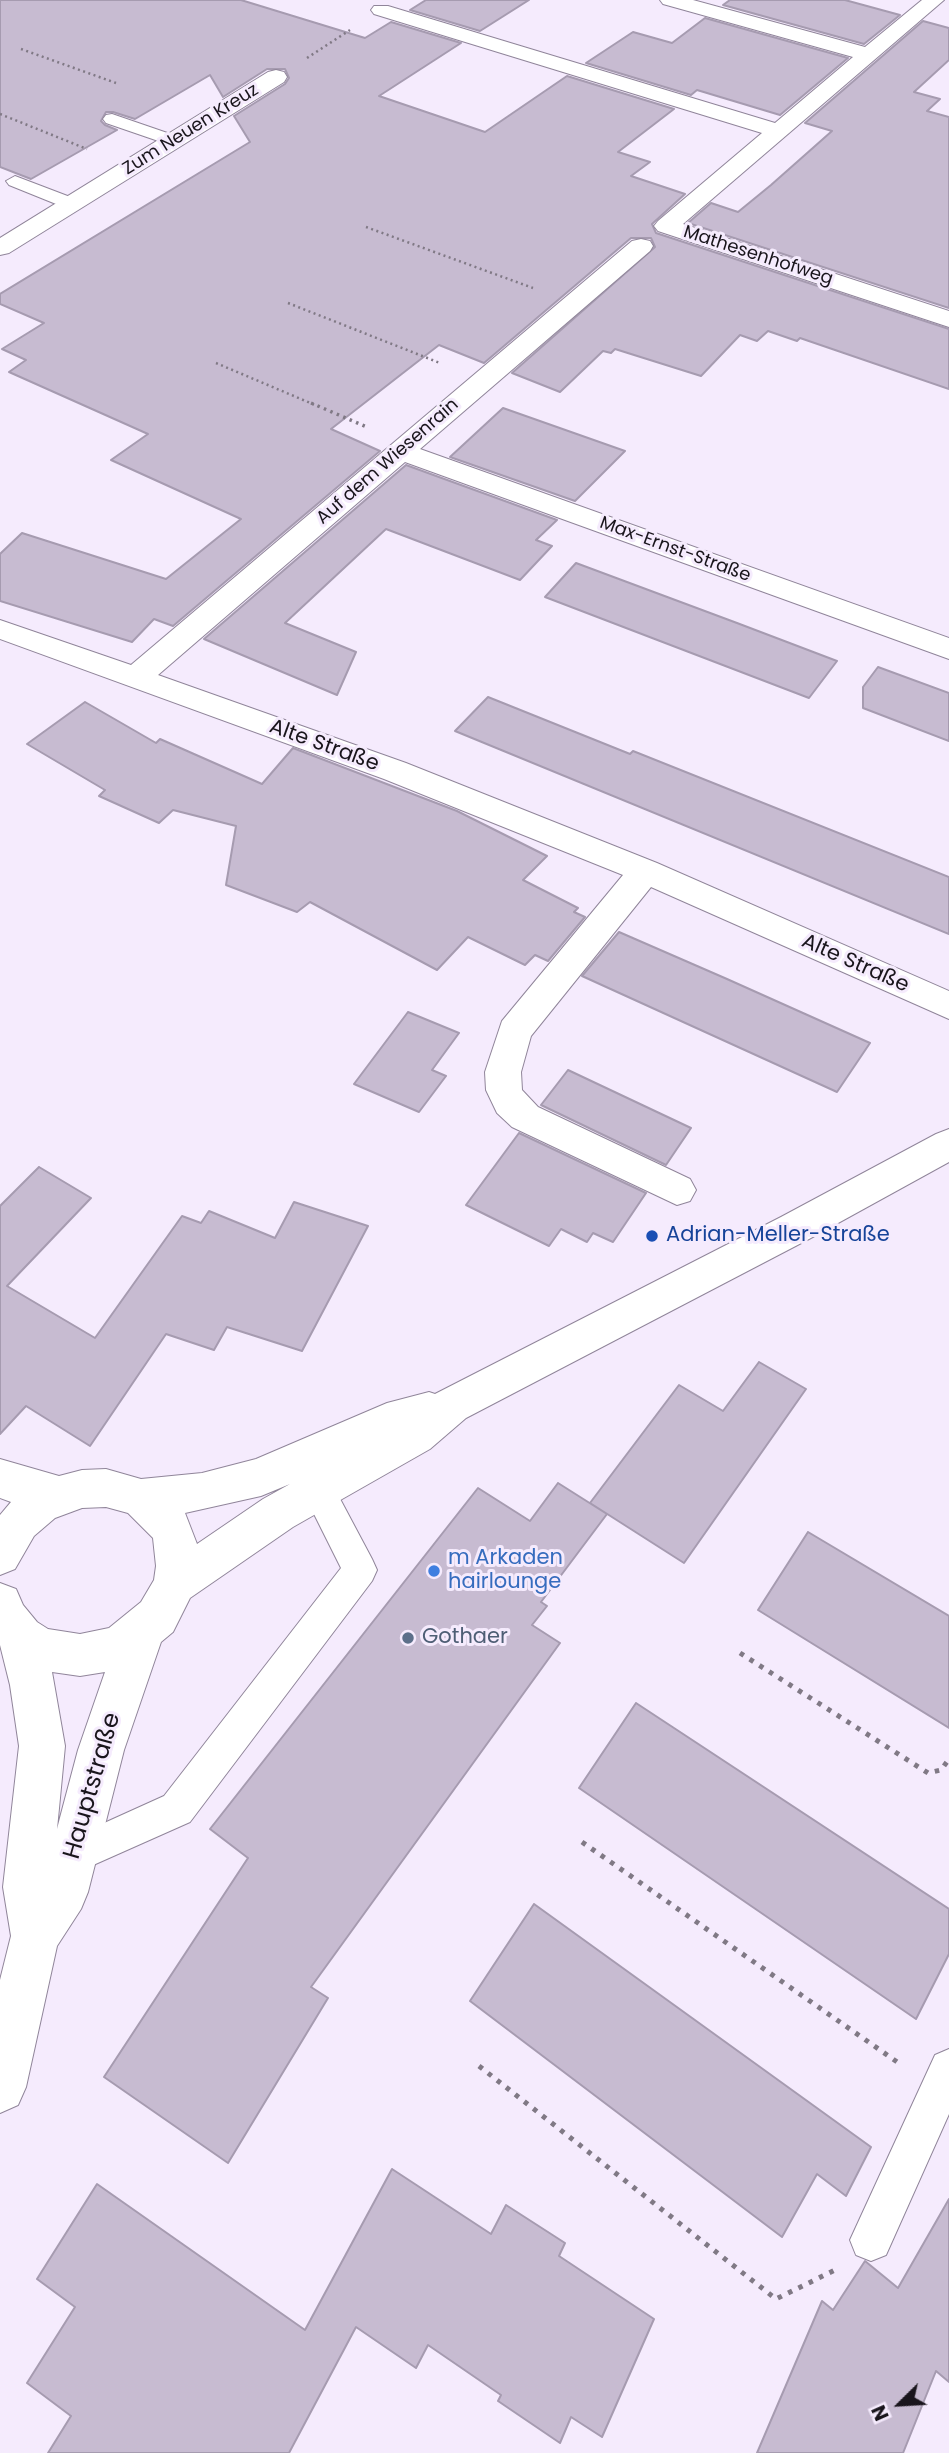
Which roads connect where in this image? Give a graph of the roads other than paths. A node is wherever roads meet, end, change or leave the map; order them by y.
1 (670, 0) edge
2 (934, 0) edge
3 (381, 10) road end
4 (869, 55) junction
5 (276, 77) road end
6 (112, 120) dead end
7 (778, 131) junction
8 (173, 141) junction
9 (15, 181) dead end
10 (72, 204) junction
11 (642, 246) dead end
12 (0, 248) edge
13 (949, 319) edge
14 (404, 448) junction
15 (0, 629) edge
16 (949, 649) edge
17 (135, 678) junction
18 (645, 871) junction
19 (949, 1006) edge
20 (949, 1144) edge
21 (677, 1190) dead end
22 (451, 1405) junction
23 (0, 1478) edge
24 (318, 1490) junction
25 (59, 1495) junction
26 (141, 1498) junction
27 (0, 1555) edge
28 (175, 1584) junction
29 (11, 1620) edge
30 (142, 1631) junction
31 (73, 1856) junction
32 (35, 1936) junction
33 (0, 2087) edge
34 (941, 2101) edge
35 (871, 2240) road end

1 - 4 street
2 - 4 street, Mathesenhofweg
3 - 7 street
4 - 7 street, Mathesenhofweg
5 - 8 street, Zum Neuen Kreuz
6 - 8 lane
7 - 13 street, Mathesenhofweg
8 - 10 street, Zum Neuen Kreuz
9 - 10 lane
10 - 12 street, Zum Neuen Kreuz
11 - 14 street, Auf dem Wiesenrain
14 - 16 street, Max-Ernst-Straße
14 - 17 street, Auf dem Wiesenrain
15 - 17 street, Alte Straße
17 - 18 street, Alte Straße
18 - 19 street, Alte Straße
18 - 21 street
20 - 22 street
22 - 24 street
22 - 26 street
23 - 25 street
24 - 28 street
24 - 31 lane
25 - 26 street
25 - 27 street
26 - 28 street
28 - 30 street
29 - 30 street
29 - 32 street, Hauptstraße
30 - 31 street, Hauptstraße
31 - 32 street, Hauptstraße
32 - 33 street, Hauptstraße
34 - 35 lane

